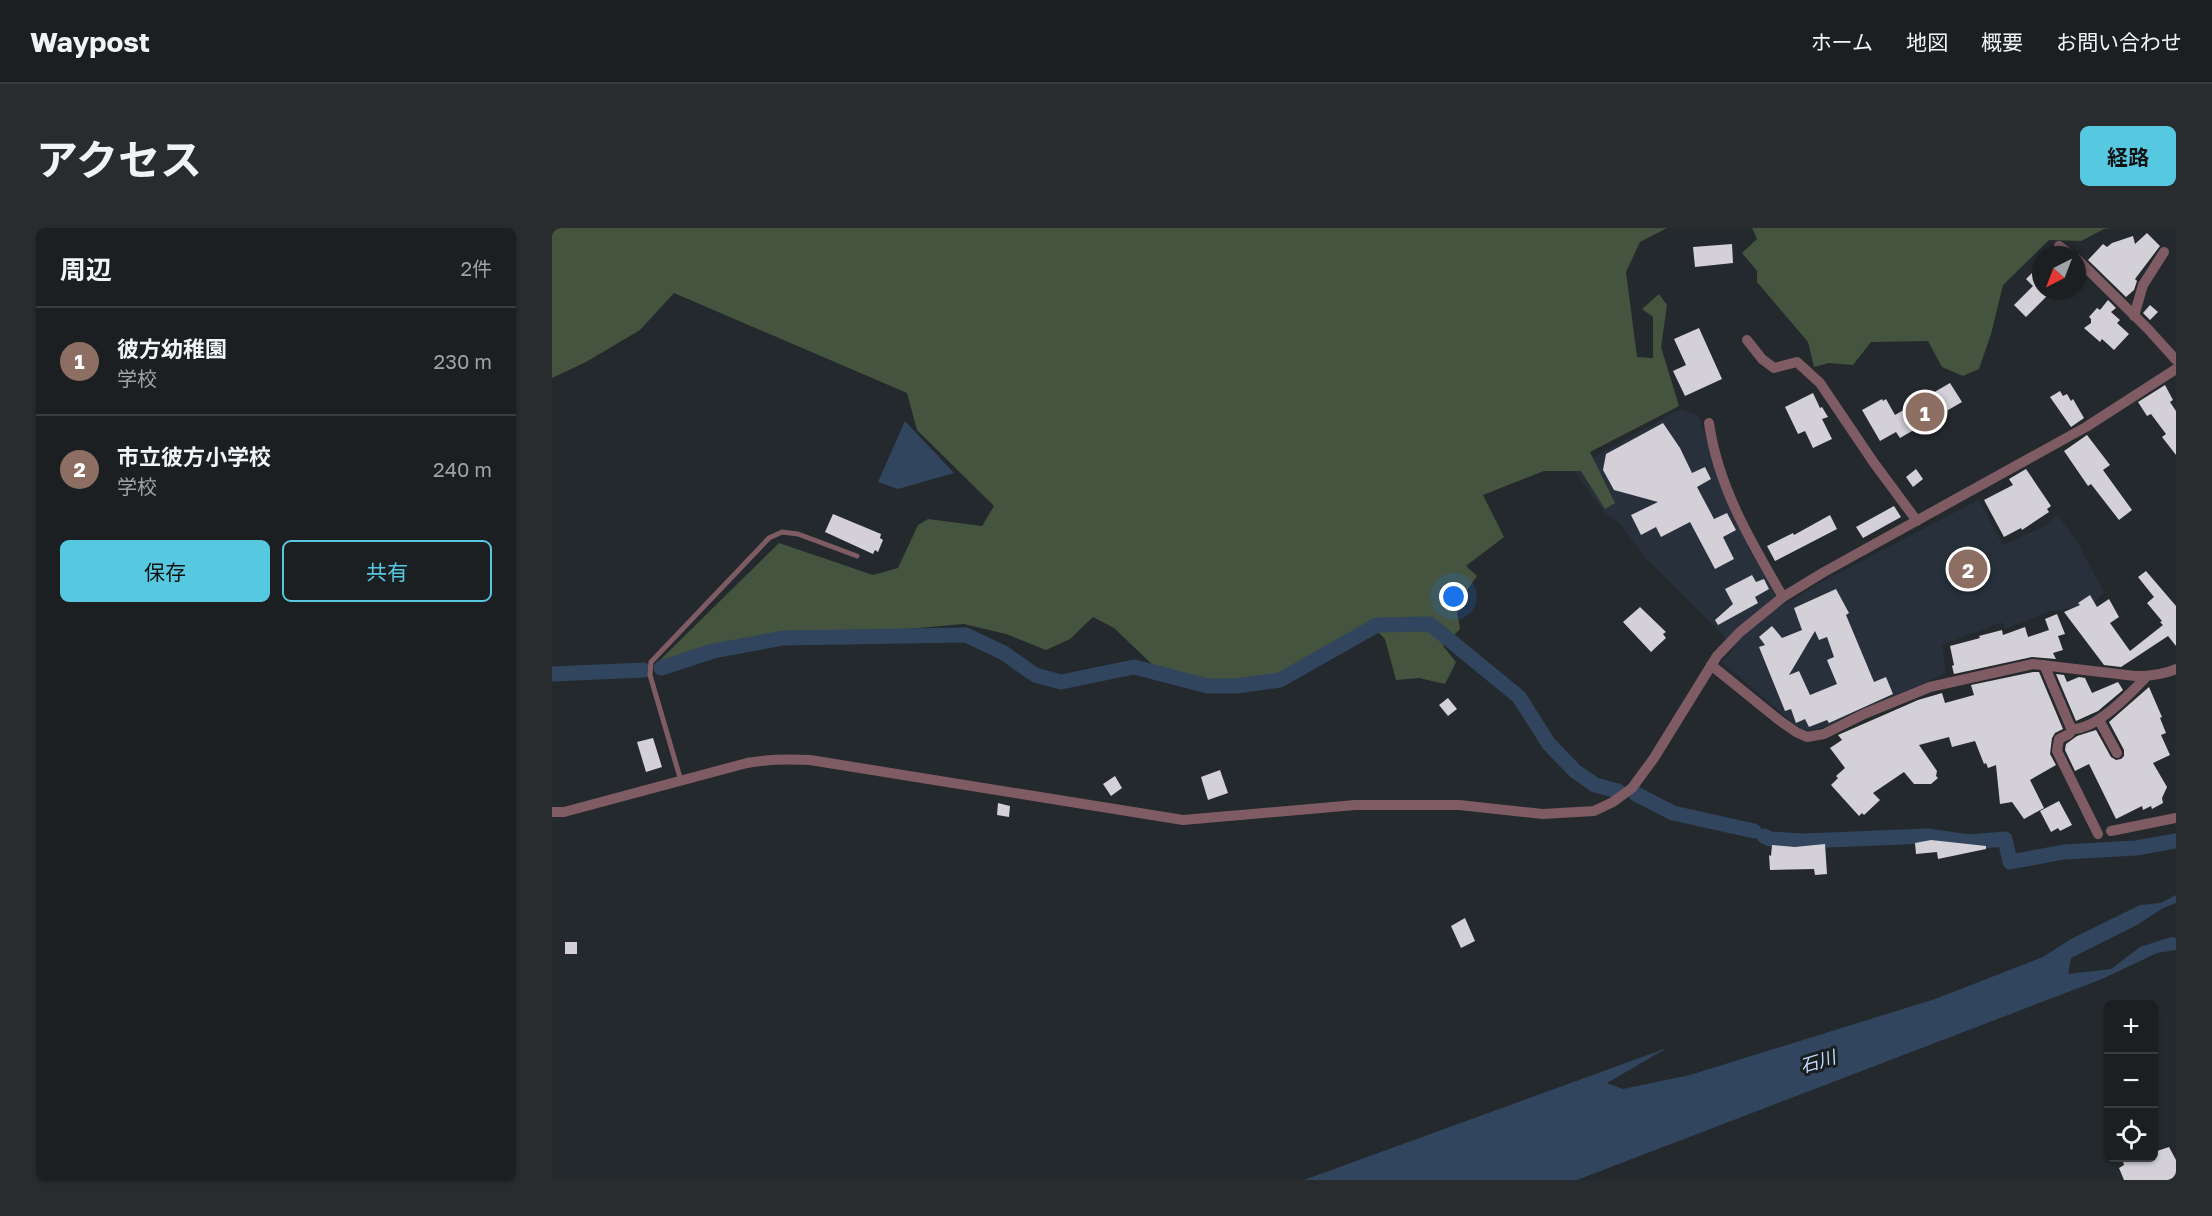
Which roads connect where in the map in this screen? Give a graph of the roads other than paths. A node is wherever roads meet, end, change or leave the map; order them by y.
1 (2164, 252) dead end
2 (2086, 268) edge
3 (2134, 316) junction
4 (1747, 340) dead end
5 (2176, 360) edge
6 (2176, 369) edge
7 (1709, 423) dead end
8 (1917, 521) junction
9 (857, 556) dead end
10 (1783, 597) junction
11 (1711, 665) junction
12 (2044, 665) junction
13 (2176, 669) edge
14 (2147, 676) junction
15 (2098, 720) junction
16 (2073, 729) junction
17 (2117, 753) dead end
18 (681, 781) junction
19 (552, 812) edge
20 (2176, 818) edge
21 (2111, 831) dead end
22 (2098, 834) dead end

1 - 3 street
2 - 3 street
3 - 5 street
4 - 8 street
6 - 8 street
7 - 10 street
8 - 10 street
9 - 18 lane
10 - 11 street
11 - 12 street
11 - 18 street
12 - 14 street
12 - 16 street
13 - 14 street
14 - 15 street
15 - 16 street
15 - 17 street
16 - 22 street
18 - 19 street
20 - 21 street

